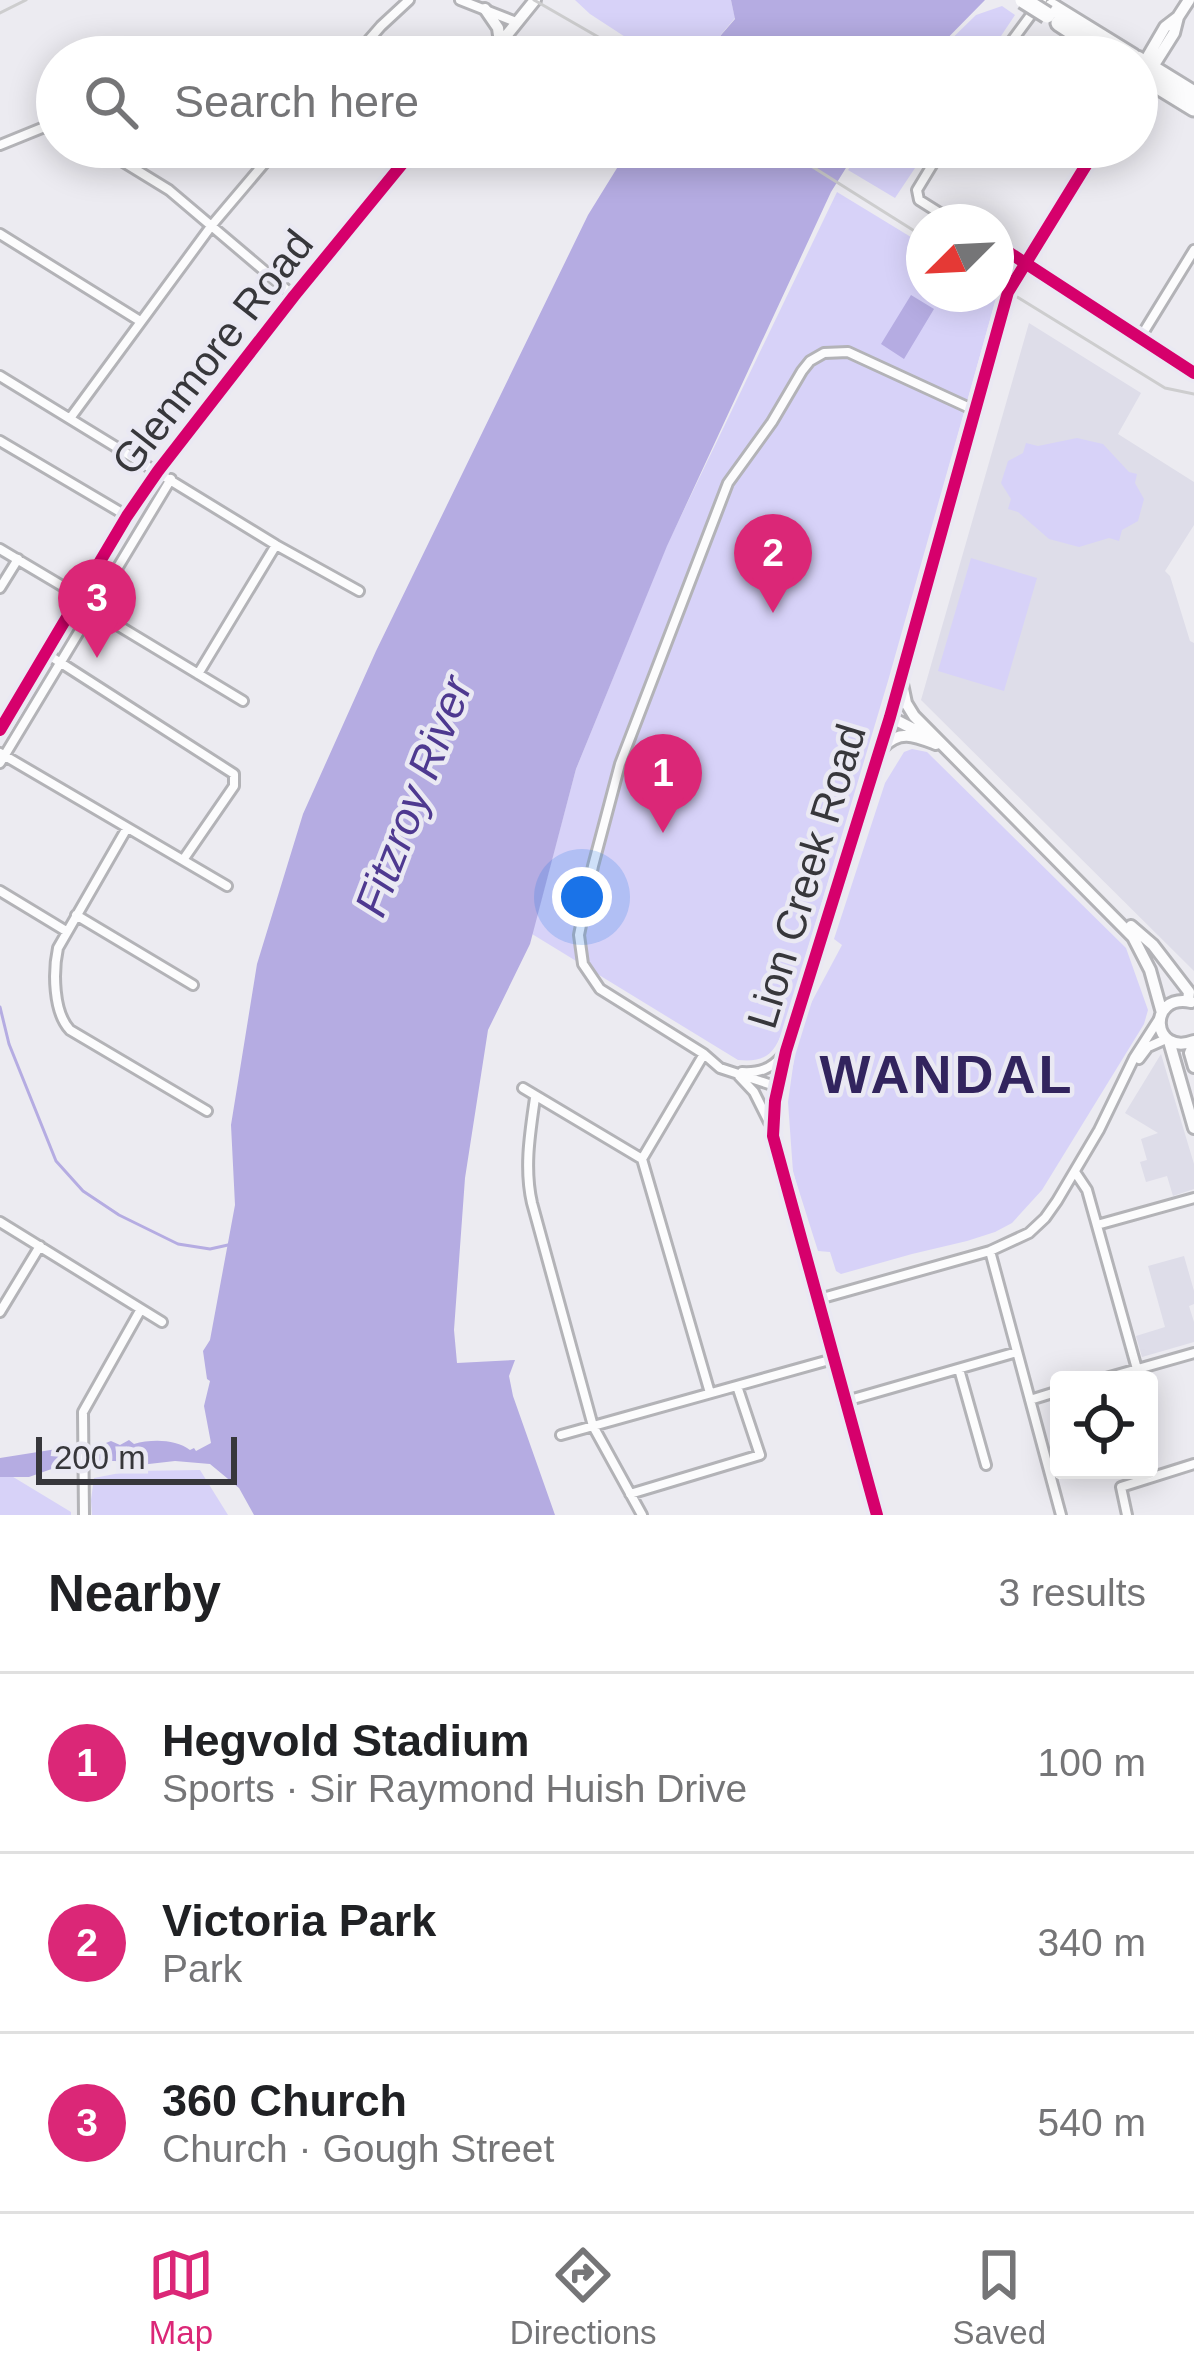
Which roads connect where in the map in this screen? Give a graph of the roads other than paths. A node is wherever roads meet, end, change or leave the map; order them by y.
1 (409, 0) edge
2 (460, 0) edge
3 (535, 0) edge
4 (1023, 0) edge
5 (1189, 0) edge
6 (1045, 6) edge
7 (485, 9) junction
8 (516, 22) junction
9 (372, 36) edge
10 (499, 36) edge
11 (505, 36) edge
12 (1019, 36) edge
13 (1079, 36) edge
14 (1089, 36) edge
15 (1158, 40) edge
16 (1158, 78) edge
17 (1158, 83) edge
18 (1194, 94) edge
19 (1194, 108) edge
20 (36, 130) edge
21 (0, 145) edge
22 (133, 168) edge
23 (260, 168) edge
24 (399, 168) edge
25 (930, 168) edge
26 (1084, 168) edge
27 (925, 204) edge
28 (212, 225) junction
29 (0, 234) edge
30 (1194, 250) edge
31 (1014, 259) edge
32 (1023, 265) junction
33 (294, 296) junction
34 (140, 321) junction
35 (1140, 338) junction
36 (1194, 373) edge
37 (0, 376) edge
38 (975, 408) junction
39 (70, 417) junction
40 (0, 441) edge
41 (158, 470) junction
42 (171, 479) junction
43 (127, 516) junction
44 (276, 545) junction
45 (0, 549) edge
46 (18, 560) junction
47 (0, 588) edge
48 (359, 591) dead end
49 (79, 596) junction
50 (94, 611) junction
51 (47, 654) junction
52 (62, 663) junction
53 (198, 674) junction
54 (901, 676) junction
55 (243, 701) dead end
56 (890, 717) junction
57 (0, 730) edge
58 (945, 748) junction
59 (878, 753) junction
60 (2, 757) edge
61 (127, 828) junction
62 (183, 860) junction
63 (1075, 875) junction
64 (226, 886) dead end
65 (0, 891) edge
66 (76, 915) junction
67 (66, 931) junction
68 (1153, 946) junction
69 (1194, 982) edge
70 (193, 985) dead end
71 (1192, 1001) edge
72 (1161, 1016) junction
73 (1168, 1040) junction
74 (1194, 1043) edge
75 (786, 1052) junction
76 (704, 1054) junction
77 (1130, 1069) junction
78 (1194, 1069) edge
79 (735, 1072) junction
80 (1178, 1072) junction
81 (523, 1088) dead end
82 (778, 1088) junction
83 (535, 1097) junction
84 (207, 1111) dead end
85 (772, 1123) junction
86 (1194, 1129) edge
87 (642, 1159) junction
88 (1074, 1172) junction
89 (1194, 1198) edge
90 (0, 1222) edge
91 (1097, 1225) junction
92 (40, 1246) junction
93 (991, 1251) junction
94 (819, 1298) junction
95 (141, 1310) junction
96 (0, 1312) edge
97 (162, 1322) dead end
98 (1017, 1352) junction
99 (1194, 1353) edge
100 (833, 1359) junction
101 (959, 1369) junction
102 (1137, 1369) junction
103 (1130, 1371) edge
104 (737, 1385) junction
105 (710, 1393) junction
106 (1050, 1394) edge
107 (1030, 1400) junction
108 (846, 1401) junction
109 (593, 1426) junction
110 (561, 1435) dead end
111 (1194, 1464) edge
112 (986, 1465) dead end
113 (630, 1494) junction
114 (84, 1515) edge
115 (642, 1515) edge
116 (877, 1515) edge
117 (1061, 1515) edge
118 (1127, 1515) edge

1 - 9 street
2 - 7 street
3 - 8 street
4 - 6 highway, bridge
5 - 15 street
6 - 12 street
6 - 13 highway
6 - 14 highway
7 - 8 street
7 - 10 street
8 - 11 street
16 - 18 highway
17 - 19 highway
20 - 21 street
22 - 28 street
23 - 28 street
24 - 33 street, Glenmore Road
25 - 27 street
26 - 32 street, Lion Creek Road
28 - 33 street
28 - 34 street
29 - 34 street
30 - 35 street
31 - 32 street
32 - 35 street
32 - 38 street, Lion Creek Road
33 - 41 street, Glenmore Road
34 - 39 street
35 - 36 street
37 - 39 street
38 - 54 street, Lion Creek Road
38 - 76 street
39 - 41 street
40 - 43 street
41 - 42 street
41 - 43 street, Glenmore Road
42 - 44 street
42 - 50 street
43 - 49 street, Glenmore Road
44 - 48 street
44 - 53 street
45 - 46 street
46 - 47 street
46 - 49 street
49 - 50 street
49 - 51 street, Glenmore Road
50 - 52 street
50 - 53 street
51 - 52 street
51 - 57 street, Glenmore Road
52 - 60 street
52 - 62 street
53 - 55 street
54 - 56 street, Lion Creek Road
54 - 58 street
56 - 58 street
56 - 59 street, Lion Creek Road
58 - 59 street
58 - 63 street
59 - 75 street, Lion Creek Road
60 - 61 street
61 - 62 street
61 - 66 street
62 - 64 street
63 - 68 street
63 - 72 street
65 - 67 street
66 - 67 street
66 - 70 street
67 - 84 street
68 - 69 street
68 - 71 street
71 - 72 street
72 - 73 street
72 - 77 street
73 - 74 street
73 - 77 street
73 - 80 street
74 - 78 street
75 - 79 street
75 - 82 street, Lion Creek Road
76 - 79 street
76 - 87 street
77 - 88 street
78 - 80 street
79 - 82 street
79 - 85 street
80 - 86 street
81 - 83 street
82 - 85 street, Lion Creek Road
83 - 87 street
83 - 109 street
85 - 94 street, Lion Creek Road
87 - 105 street
88 - 91 street
88 - 93 street
89 - 91 street
90 - 92 street
91 - 102 street
92 - 95 street
92 - 96 street
93 - 94 street
93 - 98 street
94 - 100 street, Lion Creek Road
95 - 97 street
95 - 114 street
98 - 101 street
98 - 107 street
99 - 102 street
100 - 104 street
100 - 108 street, Lion Creek Road
101 - 108 street
101 - 112 street
102 - 103 street
104 - 105 street
104 - 113 street
105 - 109 street
106 - 107 street
107 - 117 street
108 - 116 street, Lion Creek Road
109 - 110 street
109 - 113 street
111 - 118 street
113 - 115 street

